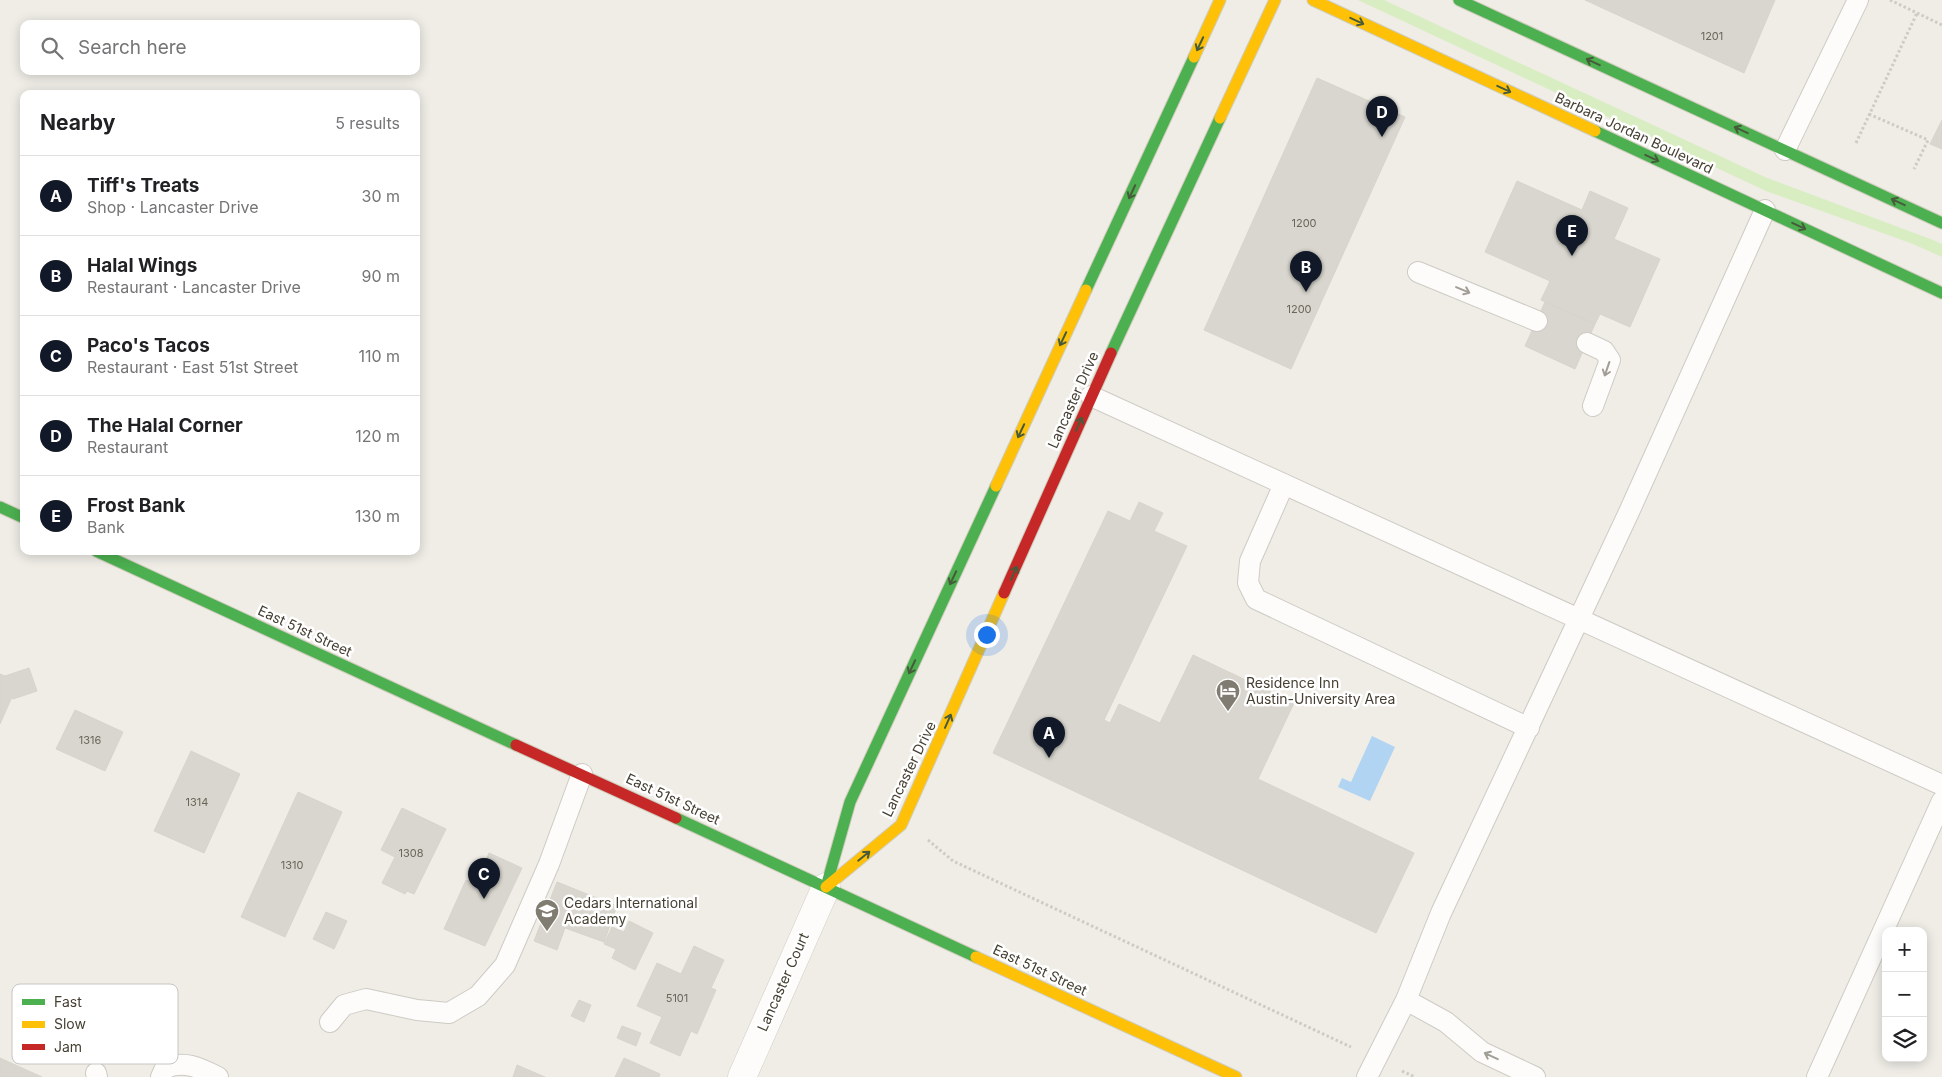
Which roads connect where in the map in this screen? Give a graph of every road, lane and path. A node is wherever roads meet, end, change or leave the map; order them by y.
1 (1220, 0) edge
2 (1275, 0) edge
3 (1313, 0) edge
4 (1459, 0) edge
5 (1858, 0) edge
6 (1890, 0) edge
7 (1917, 13) junction
8 (1942, 24) edge
9 (1869, 114) junction
10 (1856, 142) dead end
11 (1785, 150) junction
12 (1914, 169) dead end
13 (1765, 210) junction
14 (1942, 223) edge
15 (1418, 272) dead end
16 (1942, 293) edge
17 (1537, 321) dead end
18 (1586, 343) dead end
19 (1091, 396) junction
20 (1593, 406) dead end
21 (1284, 484) junction
22 (0, 507) edge
23 (20, 516) edge
24 (105, 555) edge
25 (1579, 619) junction
26 (1529, 728) junction
27 (582, 774) junction
28 (1942, 785) edge
29 (1942, 801) edge
30 (922, 835) dead end
31 (826, 887) junction
32 (1406, 1000) junction
33 (330, 1022) dead end
34 (178, 1063) edge
35 (175, 1064) edge
36 (1372, 1068) edge
37 (161, 1077) edge
38 (218, 1077) edge
39 (742, 1077) edge
40 (1236, 1077) edge
41 (1415, 1077) edge
42 (1536, 1077) edge
43 (1817, 1077) edge

1 -> 31 street
2 - 19 street, Lancaster Drive
3 -> 13 street, Barbara Jordan Boulevard
11 -> 4 street
5 - 11 lane
6 - 7 path
7 - 8 path
7 - 9 path
9 - 10 path
9 - 12 path
14 -> 11 street
13 -> 16 street, Barbara Jordan Boulevard
13 - 25 lane
15 -> 17 lane
18 -> 20 lane
19 - 21 lane
31 -> 19 street, Lancaster Drive
21 - 25 lane
21 - 26 lane
22 - 23 street
24 - 27 street, East 51st Street
25 - 26 lane
25 - 28 lane
26 - 32 lane
27 - 31 street, East 51st Street
27 - 33 lane
29 - 43 lane
30 - 36 path
31 - 39 street, Lancaster Court
31 - 40 street, East 51st Street
32 - 36 lane
42 -> 32 lane
34 - 38 lane
35 - 37 lane
36 - 41 path

